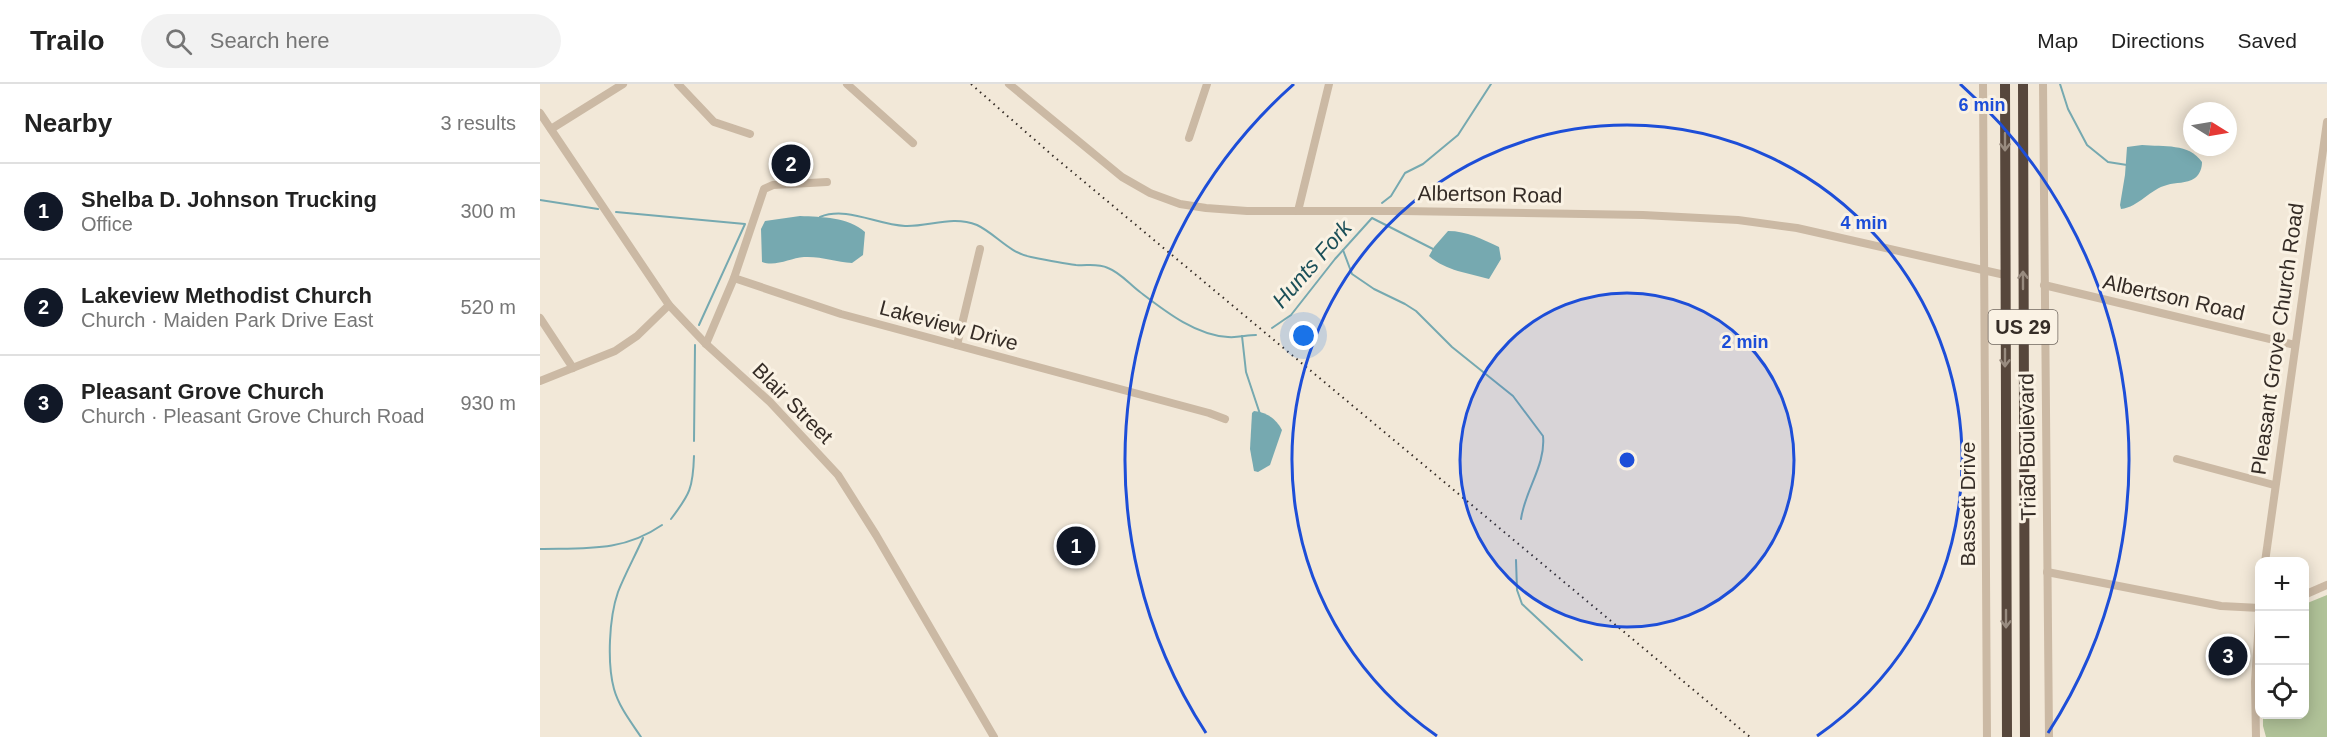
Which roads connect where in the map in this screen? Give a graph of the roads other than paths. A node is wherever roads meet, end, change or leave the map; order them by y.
1 (623, 84) edge
2 (678, 84) edge
3 (847, 84) edge
4 (1009, 84) edge
5 (1207, 84) edge
6 (1329, 84) edge
7 (1983, 84) edge
8 (2005, 84) edge
9 (2023, 84) edge
10 (2043, 84) edge
11 (540, 113) edge
12 (2327, 122) edge
13 (551, 129) junction
14 (750, 134) dead end
15 (1189, 138) dead end
16 (913, 143) dead end
17 (827, 182) dead end
18 (1298, 211) junction
19 (980, 249) dead end
20 (1984, 272) junction
21 (2005, 275) junction
22 (734, 278) junction
23 (2044, 285) junction
24 (669, 305) junction
25 (540, 318) edge
26 (706, 344) junction
27 (957, 345) junction
28 (2295, 345) junction
29 (573, 369) junction
30 (540, 381) edge
31 (1225, 419) dead end
32 (2176, 459) dead end
33 (2274, 485) junction
34 (2265, 557) edge
35 (2047, 572) junction
36 (2327, 585) edge
37 (2309, 593) edge
38 (2255, 607) edge
39 (2259, 611) edge
40 (994, 737) edge
41 (1987, 737) edge
42 (2007, 737) edge
43 (2025, 737) edge
44 (2049, 737) edge
45 (2256, 737) edge

1 - 13 street
2 - 14 street
3 - 16 street
4 - 18 street, Albertson Road
5 - 15 street
6 - 18 street
7 - 20 street, Bassett Drive
8 -> 21 highway, US 29
43 -> 9 highway, US 29
10 - 23 street, Triad Boulevard
11 - 13 street, Blair Street
12 - 28 street, Pleasant Grove Church Road
13 - 24 street, Blair Street
17 - 22 street
18 - 20 street, Albertson Road
19 - 27 street
20 - 21 street, Albertson Road
20 - 41 street, Bassett Drive
21 -> 42 highway, US 29
22 - 26 street
22 - 27 street, Lakeview Drive
23 - 28 street, Albertson Road
23 - 35 street, Triad Boulevard
24 - 26 street, Blair Street
24 - 29 street
25 - 29 street
26 - 40 street, Blair Street
27 - 31 street, Lakeview Drive
28 - 33 street, Pleasant Grove Church Road
29 - 30 street
32 - 33 street
33 - 34 street, Pleasant Grove Church Road
35 - 38 street
35 - 44 street, Triad Boulevard
36 - 37 street
39 - 45 street

